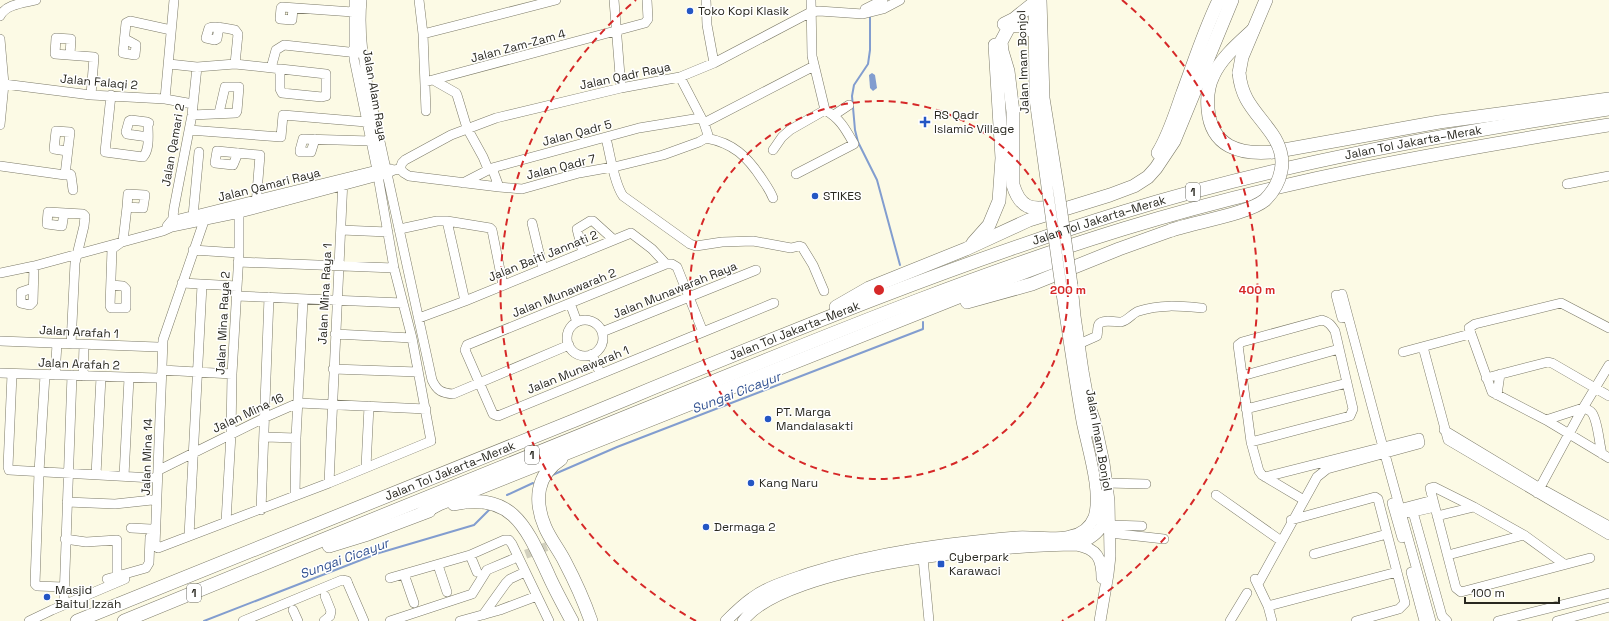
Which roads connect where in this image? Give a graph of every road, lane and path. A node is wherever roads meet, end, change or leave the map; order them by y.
1 (36, 0) edge
2 (174, 0) edge
3 (354, 0) edge
4 (362, 0) edge
5 (419, 0) edge
6 (556, 0) edge
7 (614, 0) edge
8 (646, 0) edge
9 (706, 0) edge
10 (811, 0) edge
11 (883, 0) edge
12 (900, 0) edge
13 (1219, 0) edge
14 (1232, 0) edge
15 (1266, 0) edge
16 (1037, 1) edge
17 (293, 8) dead end
18 (872, 9) junction
19 (353, 12) junction
20 (810, 12) junction
21 (0, 16) edge
22 (1014, 19) junction
23 (219, 27) dead end
24 (1034, 27) junction
25 (171, 30) junction
26 (1253, 30) junction
27 (616, 31) junction
28 (422, 34) junction
29 (0, 39) edge
30 (124, 39) dead end
31 (358, 53) junction
32 (70, 55) dead end
33 (714, 63) junction
34 (169, 64) junction
35 (235, 64) junction
36 (814, 66) junction
37 (197, 67) junction
38 (275, 69) junction
39 (680, 77) junction
40 (435, 81) junction
41 (425, 82) junction
42 (4, 84) junction
43 (621, 88) junction
44 (91, 95) junction
45 (111, 95) junction
46 (165, 99) junction
47 (1609, 99) edge
48 (193, 104) junction
49 (850, 104) dead end
50 (1609, 109) edge
51 (825, 110) junction
52 (426, 111) dead end
53 (219, 113) dead end
54 (192, 115) junction
55 (834, 115) junction
56 (702, 120) junction
57 (366, 122) junction
58 (0, 125) edge
59 (1609, 125) edge
60 (468, 128) junction
61 (189, 130) junction
62 (707, 136) junction
63 (148, 137) dead end
64 (606, 138) junction
65 (315, 139) dead end
66 (371, 142) junction
67 (772, 150) dead end
68 (67, 151) dead end
69 (199, 152) dead end
70 (238, 153) dead end
71 (0, 166) edge
72 (615, 167) junction
73 (490, 169) junction
74 (387, 171) junction
75 (796, 174) dead end
76 (66, 175) junction
77 (1609, 176) edge
78 (343, 182) junction
79 (463, 183) junction
80 (1567, 184) dead end
81 (498, 187) junction
82 (73, 190) dead end
83 (773, 198) dead end
84 (256, 205) junction
85 (127, 207) dead end
86 (240, 209) junction
87 (64, 213) dead end
88 (200, 217) junction
89 (447, 222) junction
90 (532, 223) dead end
91 (172, 224) junction
92 (400, 229) junction
93 (1124, 229) junction
94 (341, 230) junction
95 (388, 232) junction
96 (614, 240) junction
97 (124, 241) junction
98 (966, 249) junction
99 (193, 250) junction
100 (239, 253) junction
101 (583, 253) junction
102 (77, 254) junction
103 (238, 262) junction
104 (666, 264) junction
105 (34, 266) junction
106 (339, 267) junction
107 (394, 268) junction
108 (543, 269) junction
109 (756, 270) dead end
110 (0, 273) edge
111 (182, 283) junction
112 (202, 284) junction
113 (111, 285) dead end
114 (503, 285) junction
115 (236, 286) junction
116 (1067, 286) junction
117 (33, 288) dead end
118 (824, 291) dead end
119 (1339, 294) dead end
120 (236, 296) junction
121 (269, 297) junction
122 (689, 298) junction
123 (303, 300) junction
124 (337, 300) junction
125 (465, 301) junction
126 (403, 303) junction
127 (570, 303) junction
128 (774, 303) dead end
129 (1202, 308) dead end
130 (419, 318) junction
131 (578, 322) junction
132 (883, 327) junction
133 (1609, 328) edge
134 (791, 331) junction
135 (602, 332) junction
136 (703, 332) junction
137 (335, 334) junction
138 (1470, 334) junction
139 (412, 338) junction
140 (0, 341) edge
141 (57, 344) junction
142 (71, 344) junction
143 (1079, 344) junction
144 (84, 345) junction
145 (569, 345) junction
146 (158, 347) junction
147 (1423, 347) junction
148 (1339, 349) junction
149 (1403, 352) dead end
150 (592, 354) junction
151 (1609, 365) edge
152 (333, 369) junction
153 (162, 370) junction
154 (198, 372) junction
155 (418, 372) junction
156 (600, 373) junction
157 (0, 374) edge
158 (12, 374) junction
159 (232, 374) junction
160 (1500, 374) junction
161 (45, 375) junction
162 (55, 375) junction
163 (72, 375) junction
164 (83, 376) junction
165 (1242, 376) junction
166 (101, 377) junction
167 (129, 378) junction
168 (157, 378) junction
169 (1486, 378) junction
170 (1347, 382) junction
171 (479, 383) junction
172 (1595, 389) junction
173 (1497, 395) junction
174 (1609, 396) edge
175 (1086, 402) junction
176 (298, 403) junction
177 (332, 403) junction
178 (369, 406) junction
179 (1583, 408) junction
180 (426, 409) junction
181 (1246, 409) junction
182 (266, 417) junction
183 (1546, 420) junction
184 (231, 434) junction
185 (1568, 435) junction
186 (265, 437) junction
187 (296, 438) junction
188 (1251, 442) junction
189 (576, 449) junction
190 (1381, 451) junction
191 (193, 452) junction
192 (1605, 456) edge
193 (1350, 459) junction
194 (1325, 462) junction
195 (366, 467) junction
196 (39, 472) junction
197 (68, 474) junction
198 (156, 474) junction
199 (96, 475) junction
200 (124, 476) junction
201 (1265, 477) junction
202 (329, 483) junction
203 (1107, 483) junction
204 (1146, 484) dead end
205 (1538, 491) junction
206 (1216, 495) dead end
207 (295, 496) junction
208 (1302, 499) junction
209 (152, 500) junction
210 (67, 502) junction
211 (1474, 507) junction
212 (1435, 508) junction
213 (261, 510) junction
214 (1413, 512) junction
215 (422, 513) junction
216 (1398, 513) junction
217 (1290, 520) junction
218 (226, 522) junction
219 (1142, 526) dead end
220 (1609, 526) edge
221 (132, 528) dead end
222 (151, 529) junction
223 (1110, 529) junction
224 (1387, 534) junction
225 (1524, 535) junction
226 (189, 536) junction
227 (1609, 536) edge
228 (1277, 538) junction
229 (65, 539) junction
230 (1164, 539) dead end
231 (1077, 545) junction
232 (152, 549) junction
233 (1314, 554) dead end
234 (470, 555) junction
235 (1448, 555) junction
236 (922, 558) junction
237 (1268, 558) junction
238 (1590, 558) dead end
239 (513, 559) tunnel mouth
240 (263, 564) junction
241 (438, 564) junction
242 (860, 564) junction
243 (1564, 564) junction
244 (146, 568) junction
245 (477, 572) dead end
246 (525, 572) junction
247 (1397, 572) junction
248 (404, 574) junction
249 (116, 576) junction
250 (390, 578) dead end
251 (107, 579) dead end
252 (64, 587) junction
253 (1419, 590) junction
254 (447, 592) dead end
255 (1609, 593) edge
256 (325, 596) dead end
257 (537, 596) junction
258 (64, 599) dead end
259 (414, 603) dead end
260 (1102, 604) junction
261 (1268, 606) junction
262 (1609, 607) edge
263 (293, 610) dead end
264 (483, 615) junction
265 (744, 620) edge
266 (29, 621) edge
267 (77, 621) edge
268 (124, 621) edge
269 (243, 621) edge
270 (298, 621) edge
271 (324, 621) edge
272 (364, 621) edge
273 (390, 621) edge
274 (460, 621) edge
275 (549, 621) edge
276 (572, 621) edge
277 (591, 621) edge
278 (726, 621) edge
279 (929, 621) edge
280 (1100, 621) edge
281 (1230, 621) edge
282 (1237, 621) edge
283 (1272, 621) edge
284 (1356, 621) edge
285 (1424, 621) edge
286 (1431, 621) edge
287 (1447, 621) edge
288 (1498, 621) edge
289 (1557, 621) edge

1 - 21 street
2 - 25 street
3 - 19 street, Jalan Alam Raya
4 - 31 street
5 - 28 street
6 - 28 street
7 - 27 street
8 - 27 street, Jalan Zam-Zam 4
9 - 33 street
10 - 20 street
11 - 18 street, Jalan Qadr Raya
12 - 18 street, Jalan Qadr Raya
13 - 24 highway
14 - 98 highway
15 - 26 highway
16 - 22 highway
16 - 24 main road, Jalan Imam Bonjol
16 - 116 main road, Jalan Imam Bonjol, bridge
17 - 19 street
18 - 20 street, Jalan Qadr Raya
19 - 31 street, Jalan Alam Raya
20 - 33 street, Jalan Qadr Raya
20 - 36 street
22 - 24 highway
22 - 98 highway
23 - 35 street
24 - 116 main road, Jalan Imam Bonjol, bridge
25 - 30 street
25 - 34 street
26 - 47 highway
26 - 132 highway, bridge
27 - 40 street, Jalan Zam-Zam 4
27 - 43 street
28 - 41 street
29 - 42 street
31 - 38 street
31 - 57 street, Jalan Alam Raya
31 - 74 street
32 - 44 street
33 - 39 street, Jalan Qadr Raya
34 - 37 street
34 - 46 street
35 - 37 street
35 - 38 street
36 - 51 street
36 - 56 street, Jalan Qadr 5
37 - 48 street, Jalan Qamari 2
38 - 38 street
39 - 43 street, Jalan Qadr Raya
39 - 56 street
40 - 41 street, Jalan Zam-Zam 4
40 - 60 street
41 - 52 street
42 - 44 street, Jalan Falaqi 2
42 - 58 street
43 - 60 street, Jalan Qadr Raya
44 - 45 street, Jalan Falaqi 2
45 - 46 street, Jalan Falaqi 2
45 - 63 street
46 - 48 street, Jalan Falaqi 2
48 - 54 street, Jalan Qamari 2
49 - 55 street
50 - 134 highway, Jalan Tol Jakarta–Merak / 1
51 - 55 street
51 - 67 street
53 - 54 street
54 - 61 street, Jalan Qamari 2
55 - 75 street
56 - 62 street
56 - 64 street, Jalan Qadr 5
57 - 61 street
57 - 66 street, Jalan Alam Raya
59 - 93 highway, Jalan Tol Jakarta–Merak / 1
60 - 73 street
60 - 74 street, Jalan Qadr Raya
61 - 91 street, Jalan Qamari 2
62 - 72 street, Jalan Qadr 7
62 - 83 street
64 - 72 street
64 - 73 street, Jalan Qadr 5
65 - 66 street
66 - 74 street, Jalan Alam Raya
68 - 76 street
69 - 88 street
70 - 84 street
71 - 76 street
72 - 81 street, Jalan Qadr 7
72 - 118 street
73 - 79 street, Jalan Qadr 5
73 - 81 street
74 - 78 street, Jalan Qamari Raya
74 - 79 street, Jalan Qadr 7
74 - 92 street
74 - 95 street
76 - 82 street
77 - 80 street
78 - 84 street, Jalan Qamari Raya
78 - 94 street, Jalan Mina Raya 1
79 - 81 street, Jalan Qadr 7
84 - 86 street, Jalan Qamari Raya
85 - 97 street
86 - 88 street, Jalan Qamari Raya
86 - 100 street, Jalan Mina Raya 2
87 - 102 street
88 - 91 street, Jalan Qamari Raya
88 - 99 street, Jalan Mina 14
88 - 146 street
89 - 92 street
89 - 114 street
89 - 125 street
90 - 108 street
91 - 97 street
92 - 130 street
93 - 132 highway
93 - 240 highway, Jalan Tol Jakarta–Merak / 1
94 - 95 street
94 - 106 street, Jalan Mina Raya 1
95 - 107 street
96 - 101 street, Jalan Baiti Jannati 2
96 - 101 street
96 - 104 street, Jalan Baiti Jannati 2
97 - 102 street
97 - 113 street
98 - 134 highway
99 - 100 street
99 - 111 street, Jalan Mina 14
100 - 103 street, Jalan Mina Raya 2
101 - 108 street, Jalan Baiti Jannati 2
102 - 105 street
102 - 142 street
103 - 106 street
103 - 115 street, Jalan Mina Raya 2
104 - 122 street
104 - 127 street, Jalan Munawarah 2
105 - 110 street
105 - 117 street
106 - 107 street
106 - 124 street, Jalan Mina Raya 1
107 - 126 street
108 - 114 street, Jalan Baiti Jannati 2
109 - 122 street, Jalan Munawarah Raya
111 - 112 street
111 - 153 street, Jalan Mina 14
112 - 115 street
112 - 154 street
114 - 125 street, Jalan Baiti Jannati 2
115 - 120 street, Jalan Mina Raya 2
116 - 143 main road, Jalan Imam Bonjol
116 - 175 main road, Jalan Imam Bonjol
119 - 190 street
120 - 121 street
120 - 159 street, Jalan Mina Raya 2
121 - 123 street
121 - 182 street
122 - 135 street, Jalan Munawarah Raya
122 - 136 street
123 - 124 street
123 - 176 street
124 - 126 street
124 - 137 street, Jalan Mina Raya 1
125 - 130 street, Jalan Baiti Jannati 2
126 - 139 street
127 - 131 street
127 - 171 street, Jalan Munawarah 2
128 - 136 street, Jalan Munawarah 1
129 - 143 street
130 - 171 street
131 - 135 street
131 - 145 street
132 - 189 highway
133 - 138 street
134 - 267 highway, Jalan Tol Jakarta–Merak / 1
135 - 150 street
136 - 156 street, Jalan Munawarah 1
137 - 139 street
137 - 152 street, Jalan Mina Raya 1
138 - 147 street
138 - 169 street
139 - 155 street
140 - 141 street, Jalan Arafah 1
141 - 142 street, Jalan Arafah 1
141 - 162 street
142 - 144 street, Jalan Arafah 1
143 - 175 main road, Jalan Imam Bonjol
144 - 146 street, Jalan Arafah 1
144 - 164 street
145 - 150 street
145 - 171 street
146 - 168 street
147 - 149 street
147 - 205 street
148 - 165 street
148 - 165 street
148 - 170 street
150 - 156 street
151 - 172 street
152 - 155 street
152 - 177 street, Jalan Mina Raya 1
153 - 154 street
153 - 198 street, Jalan Mina 14
154 - 159 street
154 - 191 street
155 - 180 street
156 - 171 street, Jalan Munawarah 1
157 - 158 street, Jalan Arafah 2
158 - 161 street, Jalan Arafah 2
158 - 196 street
159 - 184 street, Jalan Mina Raya 2
160 - 169 street
160 - 172 street
160 - 173 street
161 - 162 street, Jalan Arafah 2
161 - 196 street
162 - 163 street, Jalan Arafah 2
163 - 164 street, Jalan Arafah 2
163 - 197 street
164 - 166 street, Jalan Arafah 2
165 - 181 street
166 - 167 street, Jalan Arafah 2
166 - 199 street
167 - 168 street, Jalan Arafah 2
167 - 200 street
168 - 198 street
169 - 173 street
170 - 181 street
170 - 188 street
172 - 174 street
172 - 179 street
173 - 183 street
175 - 203 main road, Jalan Imam Bonjol
175 - 231 main road
175 - 242 main road, Jalan Imam Bonjol
176 - 177 street, Jalan Mina 16
176 - 182 street, Jalan Mina 16
176 - 187 street
177 - 178 street, Jalan Mina 16
177 - 202 street, Jalan Mina Raya 1
178 - 180 street, Jalan Mina 16
178 - 195 street
179 - 183 street
179 - 185 street
179 - 192 street
180 - 195 street
181 - 188 street
182 - 184 street, Jalan Mina 16
182 - 186 street
183 - 185 street
184 - 191 street, Jalan Mina 16
184 - 218 street, Jalan Mina Raya 2
185 - 192 street
185 - 205 street
186 - 187 street
186 - 213 street
187 - 207 street
188 - 201 street
189 - 215 highway
189 - 277 highway
190 - 193 street
190 - 216 street
191 - 198 street, Jalan Mina 16
191 - 226 street
193 - 194 street
193 - 208 street
194 - 201 street
194 - 208 street
195 - 202 street
196 - 197 street
196 - 252 street
197 - 199 street
197 - 210 street
198 - 200 street
198 - 209 street
198 - 232 street, Jalan Mina 14
199 - 200 street
201 - 208 street
202 - 207 street
203 - 204 street
203 - 223 main road, Jalan Imam Bonjol
205 - 220 street
205 - 227 street
206 - 228 street
207 - 213 street
208 - 217 street
209 - 210 street
209 - 222 street
210 - 229 street
211 - 212 street
211 - 212 street
211 - 225 street
212 - 214 street
212 - 216 street
212 - 235 street
213 - 218 street
214 - 216 street
214 - 287 street
215 - 240 highway
215 - 276 highway
216 - 253 street
217 - 224 street
217 - 228 street
217 - 237 street
218 - 226 street
219 - 223 street
221 - 222 street
222 - 232 street
223 - 230 street
223 - 260 main road, Jalan Imam Bonjol
224 - 233 street
224 - 247 street
225 - 235 street
225 - 243 street
226 - 232 street
228 - 237 street
229 - 249 street
229 - 252 street
231 - 236 main road, Jalan Imam Bonjol
231 - 260 main road
232 - 244 street
234 - 241 street
234 - 245 street
234 - 246 street
235 - 243 street
236 - 242 main road, Jalan Imam Bonjol
236 - 279 street
237 - 261 street
238 - 243 street
239 - 273 street
240 - 268 highway, Jalan Tol Jakarta–Merak / 1
241 - 248 street
241 - 254 street
242 - 265 main road, Jalan Imam Bonjol
242 - 278 main road, Jalan Imam Bonjol
244 - 249 street
244 - 266 street
246 - 257 street
246 - 264 street
247 - 261 street
247 - 284 street
248 - 250 street
248 - 259 street
249 - 251 street
252 - 258 street
253 - 285 street
253 - 286 street
255 - 288 street
256 - 271 street
257 - 264 street
257 - 275 street
260 - 280 main road, Jalan Imam Bonjol
261 - 283 street
262 - 289 street
263 - 270 street
264 - 274 street
269 - 272 street
281 - 282 street

